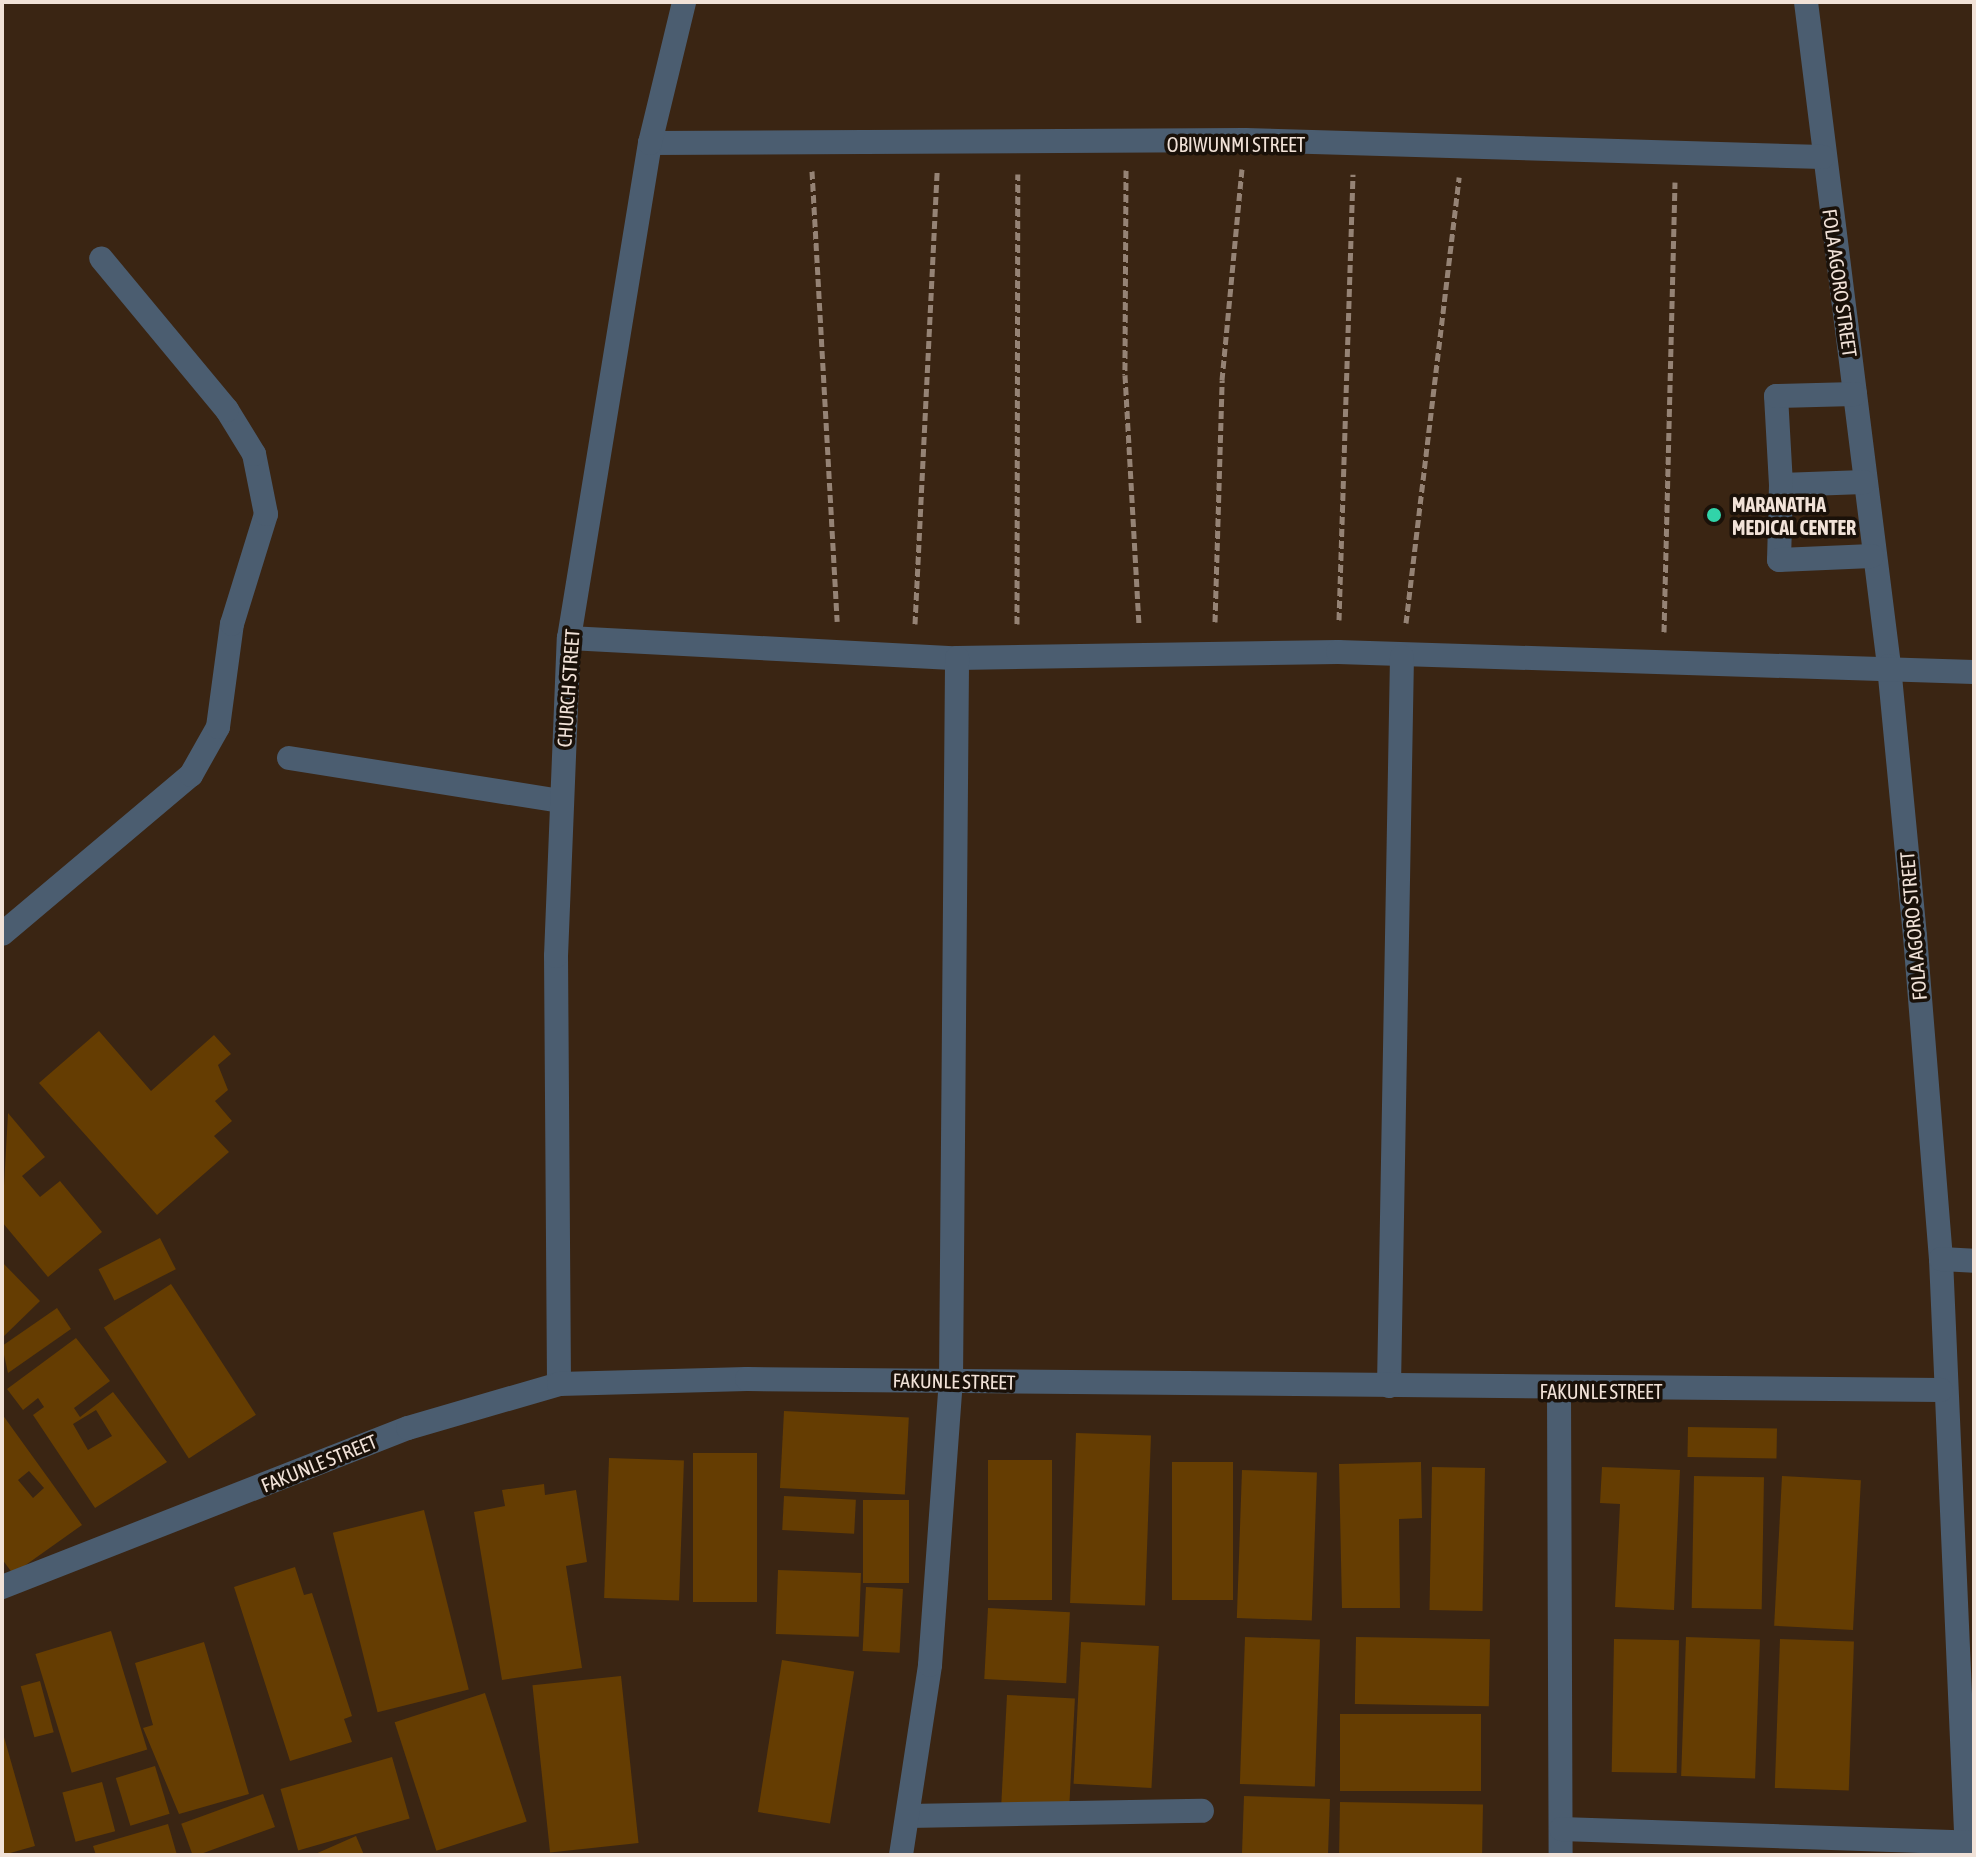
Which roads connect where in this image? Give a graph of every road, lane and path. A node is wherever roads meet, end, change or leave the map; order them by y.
1 (684, 2) edge
2 (1806, 2) edge
3 (1245, 140) junction
4 (1018, 141) junction
5 (811, 142) junction
6 (650, 143) junction
7 (1463, 144) junction
8 (1126, 145) junction
9 (1354, 145) junction
10 (938, 146) junction
11 (1676, 149) junction
12 (1823, 157) junction
13 (101, 258) dead end
14 (1855, 394) junction
15 (1864, 482) junction
16 (1781, 485) junction
17 (1872, 556) junction
18 (569, 638) junction
19 (839, 646) junction
20 (1338, 652) junction
21 (913, 654) junction
22 (1215, 655) junction
23 (1141, 657) junction
24 (1402, 657) junction
25 (957, 658) junction
26 (1017, 658) junction
27 (1663, 658) junction
28 (1889, 666) junction
29 (1974, 672) edge
30 (289, 758) dead end
31 (561, 801) junction
32 (2, 934) edge
33 (1941, 1259) junction
34 (1974, 1261) edge
35 (951, 1381) junction
36 (559, 1384) junction
37 (1389, 1386) junction
38 (1941, 1390) junction
39 (1559, 1392) junction
40 (2, 1587) edge
41 (1202, 1811) dead end
42 (908, 1816) junction
43 (1561, 1829) junction
44 (1969, 1847) edge
45 (901, 1855) edge
46 (1561, 1855) edge

1 - 6 street, CHURCH STREET
2 - 12 street, FOLA AGORO STREET
3 - 8 street, OBIWUNMI STREET
3 - 9 street, OBIWUNMI STREET
3 - 22 path
4 - 8 street, OBIWUNMI STREET
4 - 10 street, OBIWUNMI STREET
4 - 26 path
5 - 6 street, OBIWUNMI STREET
5 - 10 street, OBIWUNMI STREET
5 - 19 path
6 - 18 street, CHURCH STREET
7 - 9 street, OBIWUNMI STREET
7 - 11 street, OBIWUNMI STREET
7 - 24 path
8 - 23 path
9 - 20 path
10 - 21 path
11 - 12 street, OBIWUNMI STREET
11 - 27 path
12 - 14 street, FOLA AGORO STREET
13 - 32 street
14 - 15 street, FOLA AGORO STREET
14 - 16 street
15 - 16 street
15 - 17 street, FOLA AGORO STREET
16 - 17 street
17 - 28 street, FOLA AGORO STREET
18 - 19 street
18 - 31 street, CHURCH STREET
19 - 21 street
20 - 22 street
20 - 24 street
21 - 25 street
22 - 23 street
23 - 26 street
24 - 27 street
24 - 37 street
25 - 26 street
25 - 35 street
27 - 28 street
28 - 29 street
28 - 33 street, FOLA AGORO STREET
30 - 31 street
31 - 36 street, CHURCH STREET
33 - 34 street
33 - 38 street, FOLA AGORO STREET
35 - 36 street, FAKUNLE STREET
35 - 37 street, FAKUNLE STREET
35 - 42 street
36 - 40 street, FAKUNLE STREET
37 - 39 street, FAKUNLE STREET
38 - 39 street, FAKUNLE STREET
38 - 44 street, FOLA AGORO STREET
39 - 43 street
41 - 42 street
42 - 45 street
43 - 44 street
43 - 46 street

